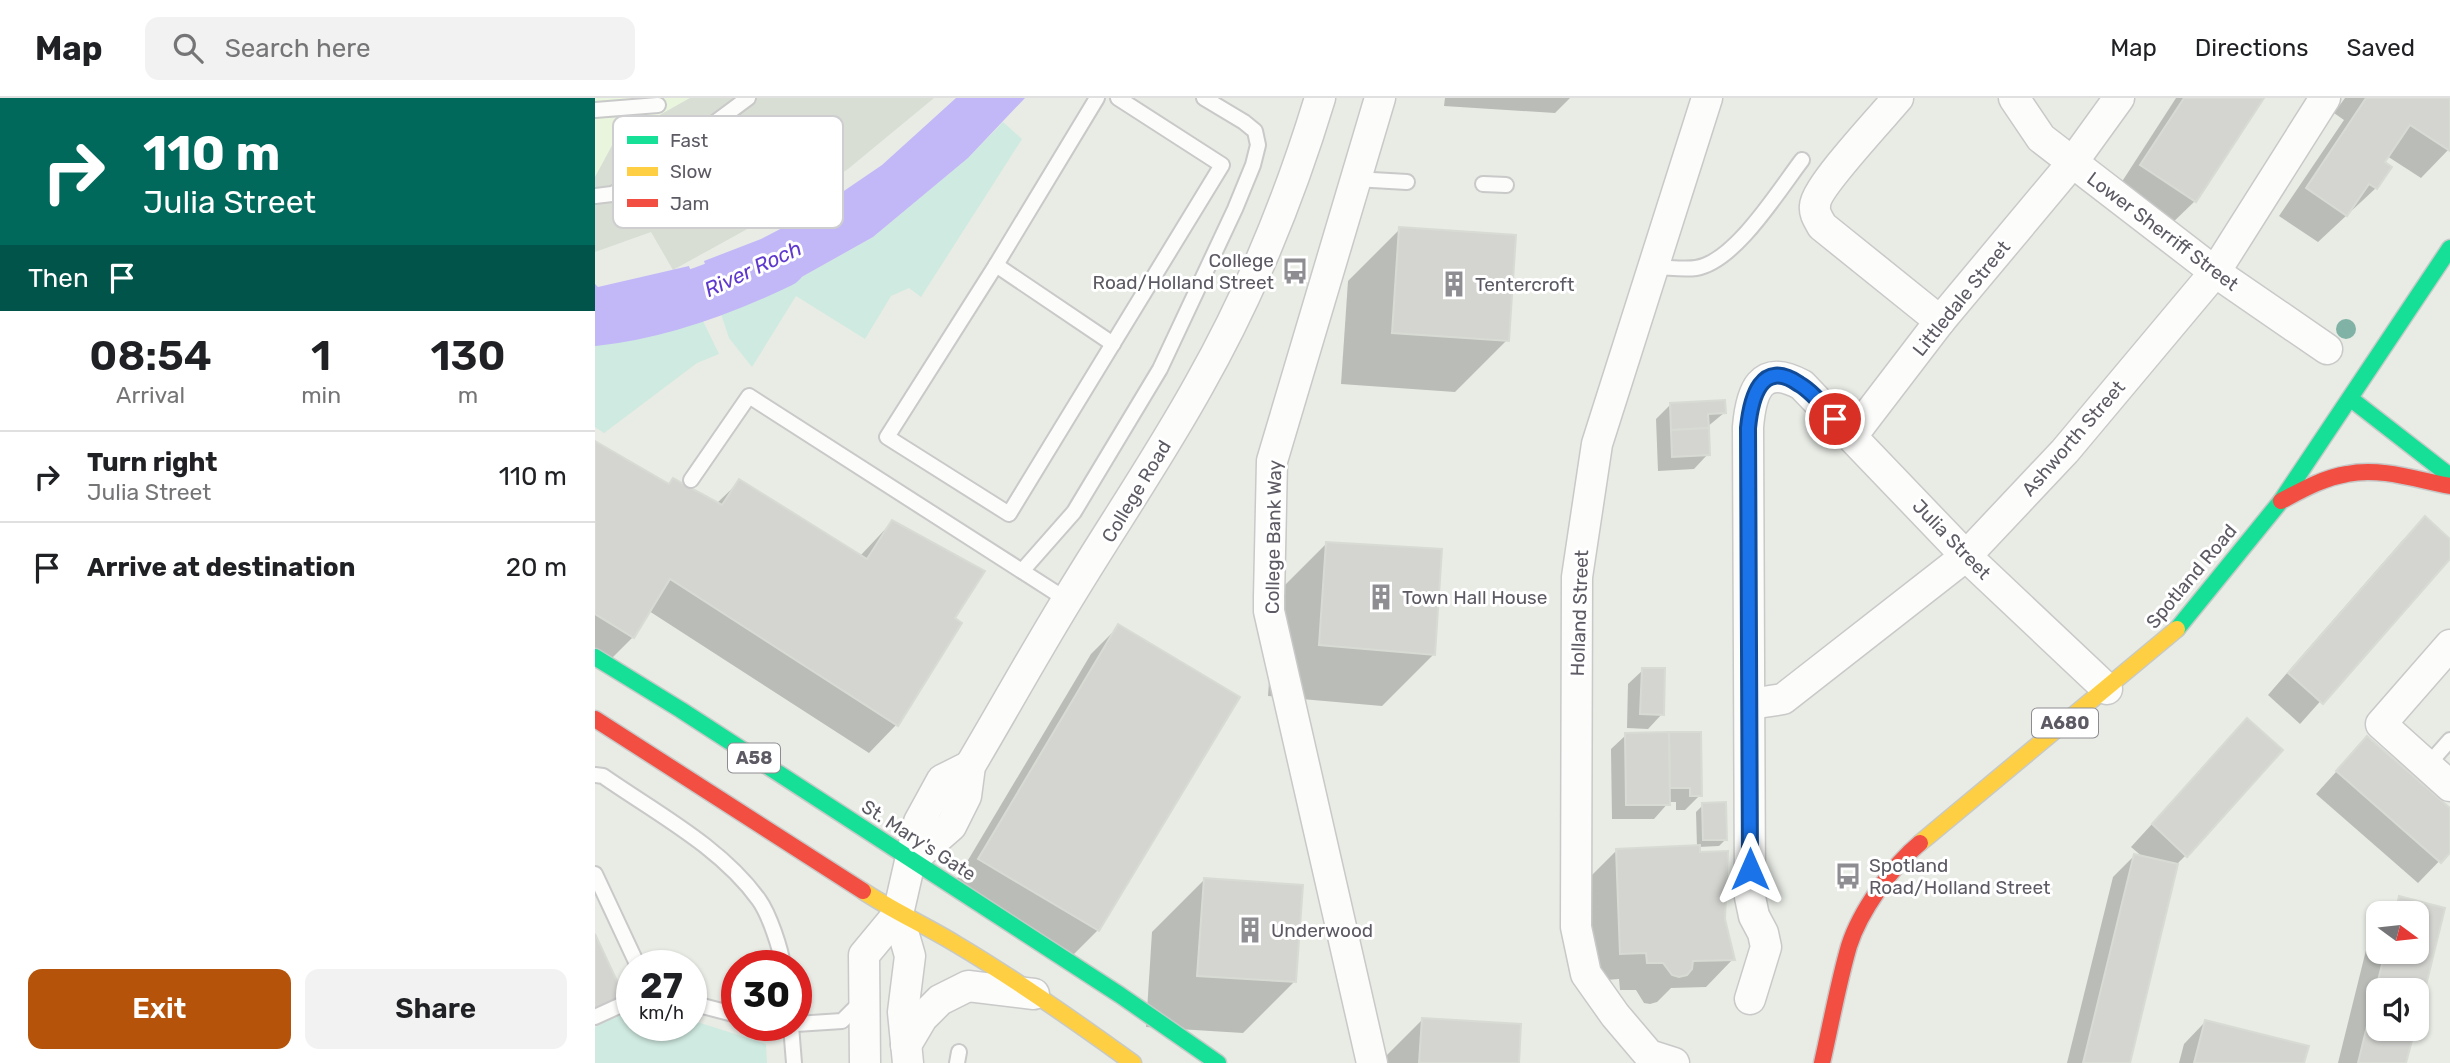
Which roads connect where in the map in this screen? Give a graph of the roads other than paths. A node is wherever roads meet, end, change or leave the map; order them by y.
1 (748, 98) edge
2 (1097, 98) edge
3 (1118, 98) edge
4 (1204, 98) edge
5 (1320, 98) edge
6 (1380, 98) edge
7 (1707, 98) edge
8 (1898, 98) edge
9 (2014, 98) edge
10 (2119, 98) edge
11 (2325, 98) edge
12 (658, 105) dead end
13 (595, 110) edge
14 (724, 116) edge
15 (1802, 160) dead end
16 (2073, 163) junction
17 (1355, 179) junction
18 (1407, 181) dead end
19 (1483, 184) dead end
20 (1506, 185) dead end
21 (613, 194) edge
22 (595, 196) edge
23 (2450, 248) edge
24 (996, 265) junction
25 (1652, 267) junction
26 (2215, 272) junction
27 (1940, 321) junction
28 (1113, 344) junction
29 (2327, 349) dead end
30 (2351, 399) junction
31 (1852, 436) junction
32 (2450, 476) edge
33 (691, 480) dead end
34 (2450, 486) edge
35 (2281, 500) junction
36 (1966, 556) junction
37 (1022, 570) junction
38 (1067, 600) junction
39 (2450, 645) edge
40 (595, 657) edge
41 (2107, 689) junction
42 (1750, 704) junction
43 (595, 719) edge
44 (2450, 740) edge
45 (2427, 766) junction
46 (595, 775) edge
47 (2450, 786) edge
48 (912, 860) junction
49 (595, 874) edge
50 (898, 914) junction
51 (631, 950) edge
52 (780, 950) edge
53 (1038, 995) junction
54 (864, 999) junction
55 (1750, 999) dead end
56 (616, 1007) edge
57 (595, 1017) edge
58 (812, 1023) edge
59 (792, 1041) edge
60 (907, 1054) edge
61 (1656, 1060) edge
62 (794, 1063) edge
63 (865, 1063) edge
64 (1133, 1063) edge
65 (1218, 1063) edge
66 (1372, 1063) edge
67 (1822, 1063) edge

1 - 14 lane
2 - 24 lane
3 - 28 lane
4 - 37 lane
5 - 38 street, College Road
6 - 17 street, College Bank Way
7 - 25 street, Holland Street
8 - 27 street
9 - 16 street, Lower Sherriff Street
10 - 16 street, Littledale Street
11 - 26 street, Ashworth Street
12 - 13 lane
15 - 25 lane
16 - 26 street, Lower Sherriff Street
16 - 27 street, Littledale Street
17 - 18 lane
17 - 66 street, College Bank Way
19 - 20 lane
21 - 22 lane
23 - 30 main road, Spotland Road / A680
24 - 28 lane
24 - 28 lane
25 - 61 street, Holland Street
26 - 29 street, Lower Sherriff Street
26 - 36 street, Ashworth Street
27 - 31 street, Littledale Street
30 - 32 main road
30 - 35 main road, Spotland Road / A680
31 - 36 street, Julia Street
31 - 42 street, Julia Street
33 - 37 lane
34 - 35 main road
35 - 41 main road, Spotland Road / A680
36 - 41 street, Julia Street
36 - 42 street, Ashworth Street
37 - 38 lane
38 - 48 street, College Road
39 - 45 street
40 - 48 main road, St. Mary's Gate / A58
41 - 67 main road, Spotland Road / A680
42 - 55 street
43 - 50 main road, A58
44 - 45 lane
45 - 47 street
46 - 52 lane
48 - 50 street
48 - 65 main road, St. Mary's Gate / A58
49 - 51 lane
50 - 53 main road, A58
50 - 54 street
50 - 60 street
53 - 60 street
53 - 64 main road, A58
54 - 58 lane
54 - 63 street
56 - 57 lane
59 - 62 lane

